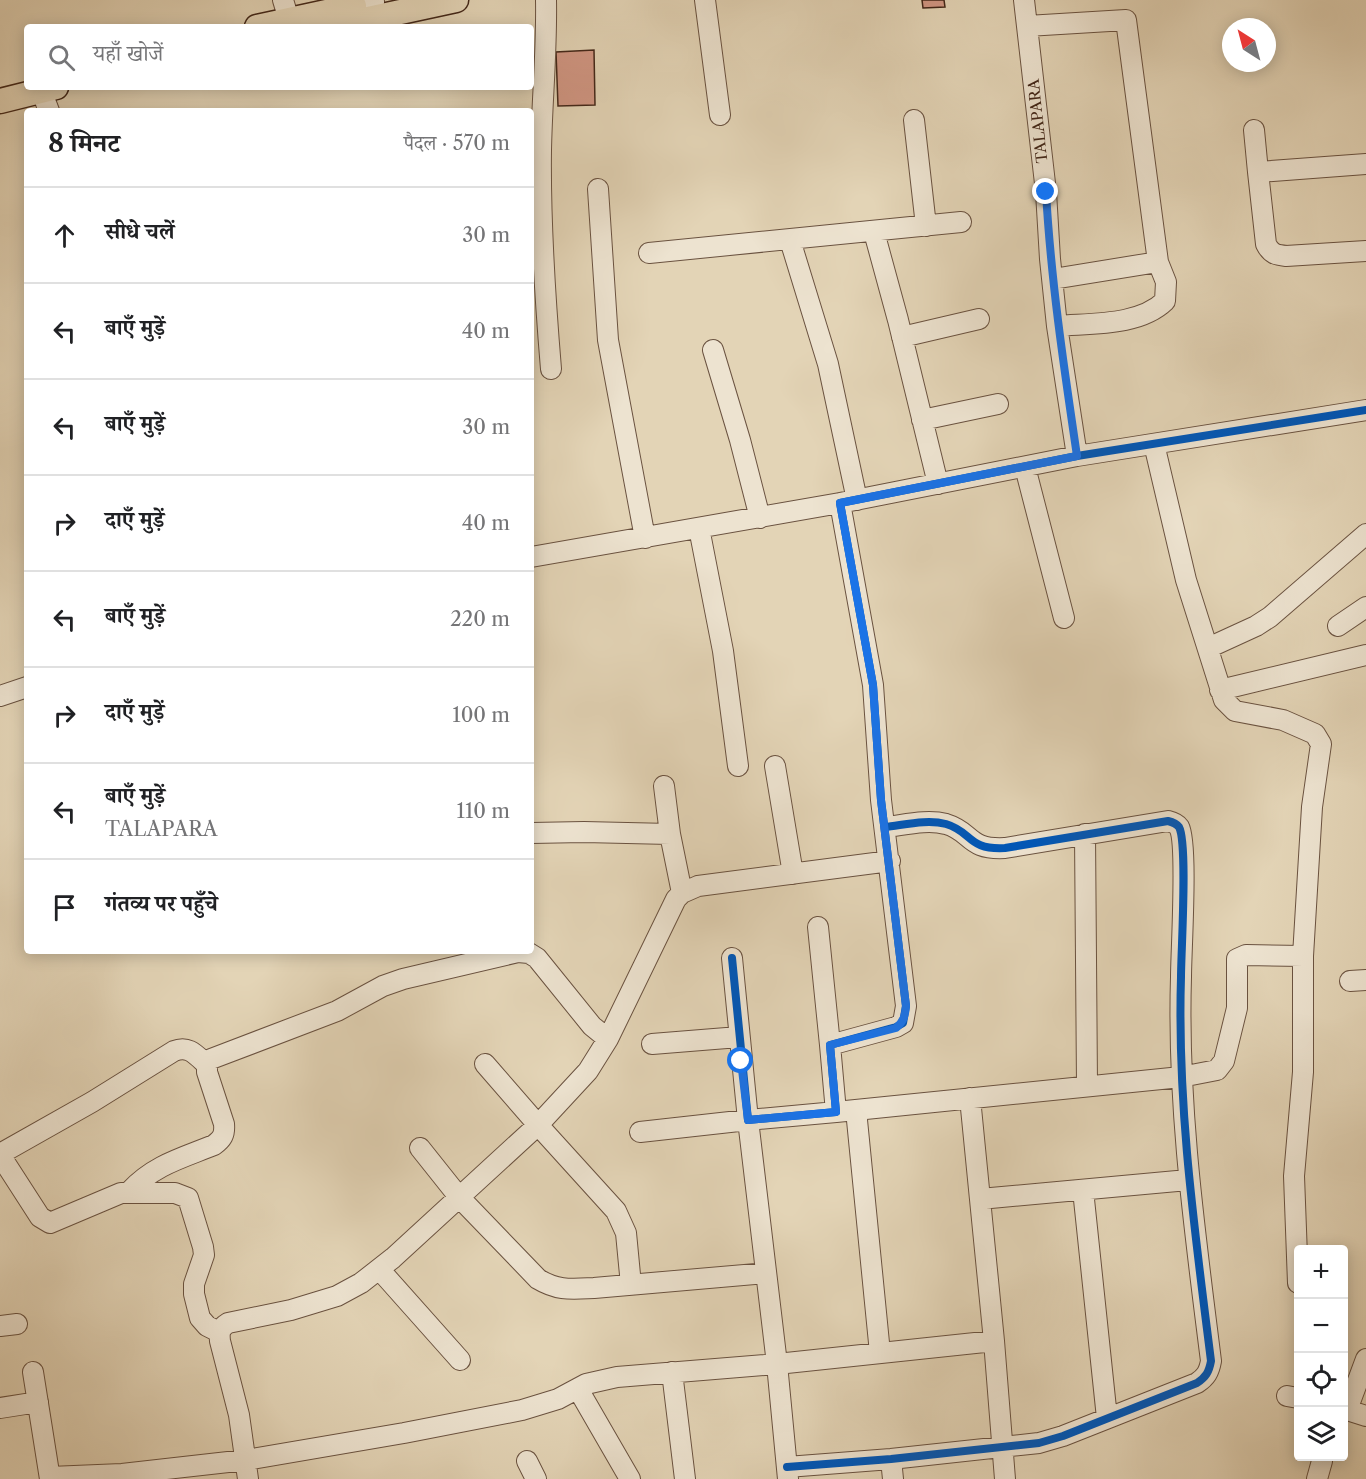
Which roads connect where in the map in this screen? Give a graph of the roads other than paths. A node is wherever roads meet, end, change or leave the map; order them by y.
1 (456, 0) edge
2 (546, 0) edge
3 (705, 0) edge
4 (1024, 0) edge
5 (376, 1) edge
6 (286, 10) edge
7 (262, 24) edge
8 (345, 24) edge
9 (1028, 26) junction
10 (0, 86) edge
11 (24, 89) edge
12 (43, 92) edge
13 (0, 101) edge
14 (720, 115) dead end
15 (914, 120) dead end
16 (1254, 130) dead end
17 (1366, 164) edge
18 (1258, 172) junction
19 (598, 189) dead end
20 (961, 222) dead end
21 (926, 226) junction
22 (874, 232) junction
23 (790, 240) junction
24 (537, 241) edge
25 (1366, 251) edge
26 (650, 253) dead end
27 (1158, 262) junction
28 (1053, 279) junction
29 (979, 319) dead end
30 (1057, 326) junction
31 (902, 337) junction
32 (540, 338) edge
33 (713, 350) dead end
34 (551, 369) dead end
35 (998, 404) dead end
36 (1366, 410) edge
37 (922, 420) junction
38 (1154, 444) junction
39 (1077, 456) junction
40 (1025, 466) junction
41 (938, 484) junction
42 (849, 502) junction
43 (760, 518) junction
44 (699, 528) junction
45 (1366, 534) edge
46 (645, 538) junction
47 (534, 556) edge
48 (1366, 607) edge
49 (1064, 618) dead end
50 (1338, 626) dead end
51 (1208, 648) junction
52 (1366, 655) edge
53 (24, 688) edge
54 (1220, 690) junction
55 (0, 696) edge
56 (738, 766) dead end
57 (775, 766) dead end
58 (664, 786) dead end
59 (885, 827) junction
60 (534, 833) edge
61 (670, 834) junction
62 (1084, 834) junction
63 (890, 861) junction
64 (793, 874) junction
65 (682, 893) junction
66 (818, 927) dead end
67 (499, 954) edge
68 (531, 954) edge
69 (1303, 956) junction
70 (732, 958) dead end
71 (441, 960) edge
72 (739, 1037) junction
73 (608, 1040) junction
74 (651, 1044) dead end
75 (830, 1045) junction
76 (485, 1064) dead end
77 (207, 1065) junction
78 (1181, 1077) junction
79 (1087, 1086) junction
80 (970, 1098) junction
81 (856, 1110) junction
82 (836, 1112) junction
83 (748, 1120) junction
84 (538, 1125) junction
85 (640, 1132) dead end
86 (420, 1148) dead end
87 (0, 1154) edge
88 (1188, 1180) junction
89 (1083, 1190) junction
90 (130, 1191) junction
91 (459, 1197) junction
92 (980, 1199) junction
93 (1297, 1245) edge
94 (379, 1269) junction
95 (766, 1274) junction
96 (631, 1285) junction
97 (219, 1332) junction
98 (994, 1341) junction
99 (879, 1353) junction
100 (1366, 1359) edge
101 (460, 1360) dead end
102 (777, 1364) junction
103 (33, 1372) dead end
104 (672, 1372) junction
105 (578, 1389) junction
106 (38, 1402) junction
107 (0, 1408) edge
108 (1352, 1412) edge
109 (1107, 1418) junction
110 (1002, 1447) junction
111 (891, 1459) junction
112 (527, 1461) dead end
113 (247, 1469) edge
114 (787, 1473) edge
115 (122, 1476) edge
116 (50, 1478) edge
117 (536, 1479) edge
118 (630, 1479) edge
119 (686, 1479) edge
120 (893, 1479) edge
121 (1005, 1479) edge

1 - 8 main road
2 - 24 street
3 - 14 street
4 - 9 street, TALAPARA
5 - 6 main road
6 - 7 main road
9 - 27 street
9 - 28 street, TALAPARA
10 - 11 main road
12 - 13 main road
15 - 21 street
16 - 18 street
17 - 18 street
18 - 25 street
19 - 46 street
20 - 21 street
21 - 22 street
22 - 23 street
22 - 31 street
23 - 26 street
23 - 42 street
24 - 32 street
27 - 28 street
27 - 30 street
28 - 30 street, TALAPARA
29 - 31 street
30 - 39 street, TALAPARA
31 - 37 street
32 - 34 street
33 - 43 street
35 - 37 street
36 - 38 street
37 - 41 street
38 - 39 street
38 - 51 street
39 - 40 street
40 - 41 street
40 - 49 street
41 - 42 street
42 - 43 street
42 - 59 street
43 - 44 street
44 - 46 street
44 - 56 street
45 - 51 street
46 - 47 street
48 - 50 street
51 - 54 street
52 - 54 street
53 - 55 street
54 - 69 street
57 - 64 street
58 - 61 street
59 - 62 street
59 - 63 street
60 - 61 street
61 - 65 street
62 - 78 street
62 - 79 street
63 - 64 street
63 - 75 street
64 - 65 street
65 - 73 street
66 - 75 street
67 - 71 street
68 - 73 street
69 - 78 street
69 - 93 street
70 - 72 street
71 - 77 street
72 - 74 street
72 - 83 street
73 - 84 street
75 - 82 street
76 - 84 street
77 - 87 street
77 - 90 street
78 - 79 street
78 - 88 street
79 - 80 street
80 - 81 street
80 - 92 street
81 - 82 street
81 - 99 street
82 - 83 street
83 - 85 street
83 - 95 street
84 - 91 street
84 - 96 street
86 - 91 street
87 - 90 street
88 - 89 street
88 - 109 street
89 - 92 street
89 - 109 street
90 - 97 street
91 - 94 street
91 - 96 street
92 - 98 street
94 - 97 street
94 - 101 street
95 - 96 street
95 - 102 street
97 - 113 street
98 - 99 street
98 - 110 street
99 - 102 street
100 - 108 street
102 - 104 street
102 - 114 street
103 - 106 street
104 - 105 street
104 - 119 street
105 - 113 street
105 - 118 street
106 - 107 street
106 - 116 street
109 - 110 street
110 - 111 street
110 - 121 street
111 - 114 street
111 - 120 street
112 - 117 street
113 - 115 street
115 - 116 street

